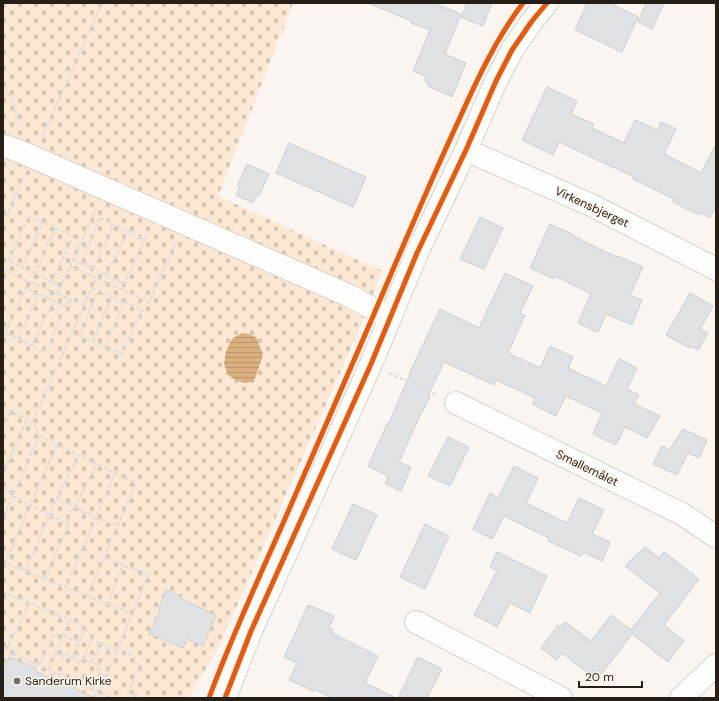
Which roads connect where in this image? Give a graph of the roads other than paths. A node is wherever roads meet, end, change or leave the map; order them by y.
1 (547, 3) edge
2 (5, 147) edge
3 (466, 150) junction
4 (716, 269) edge
5 (390, 318) junction
6 (456, 403) road end
7 (716, 537) edge
8 (416, 622) dead end
9 (716, 665) edge
10 (225, 698) edge
11 (561, 698) edge
12 (682, 698) edge

1 - 3 street
2 - 5 street
3 - 4 street, Virkensbjerget
3 - 5 street
5 - 10 street
6 - 7 street, Smallemålet
8 - 11 street
9 - 12 street

